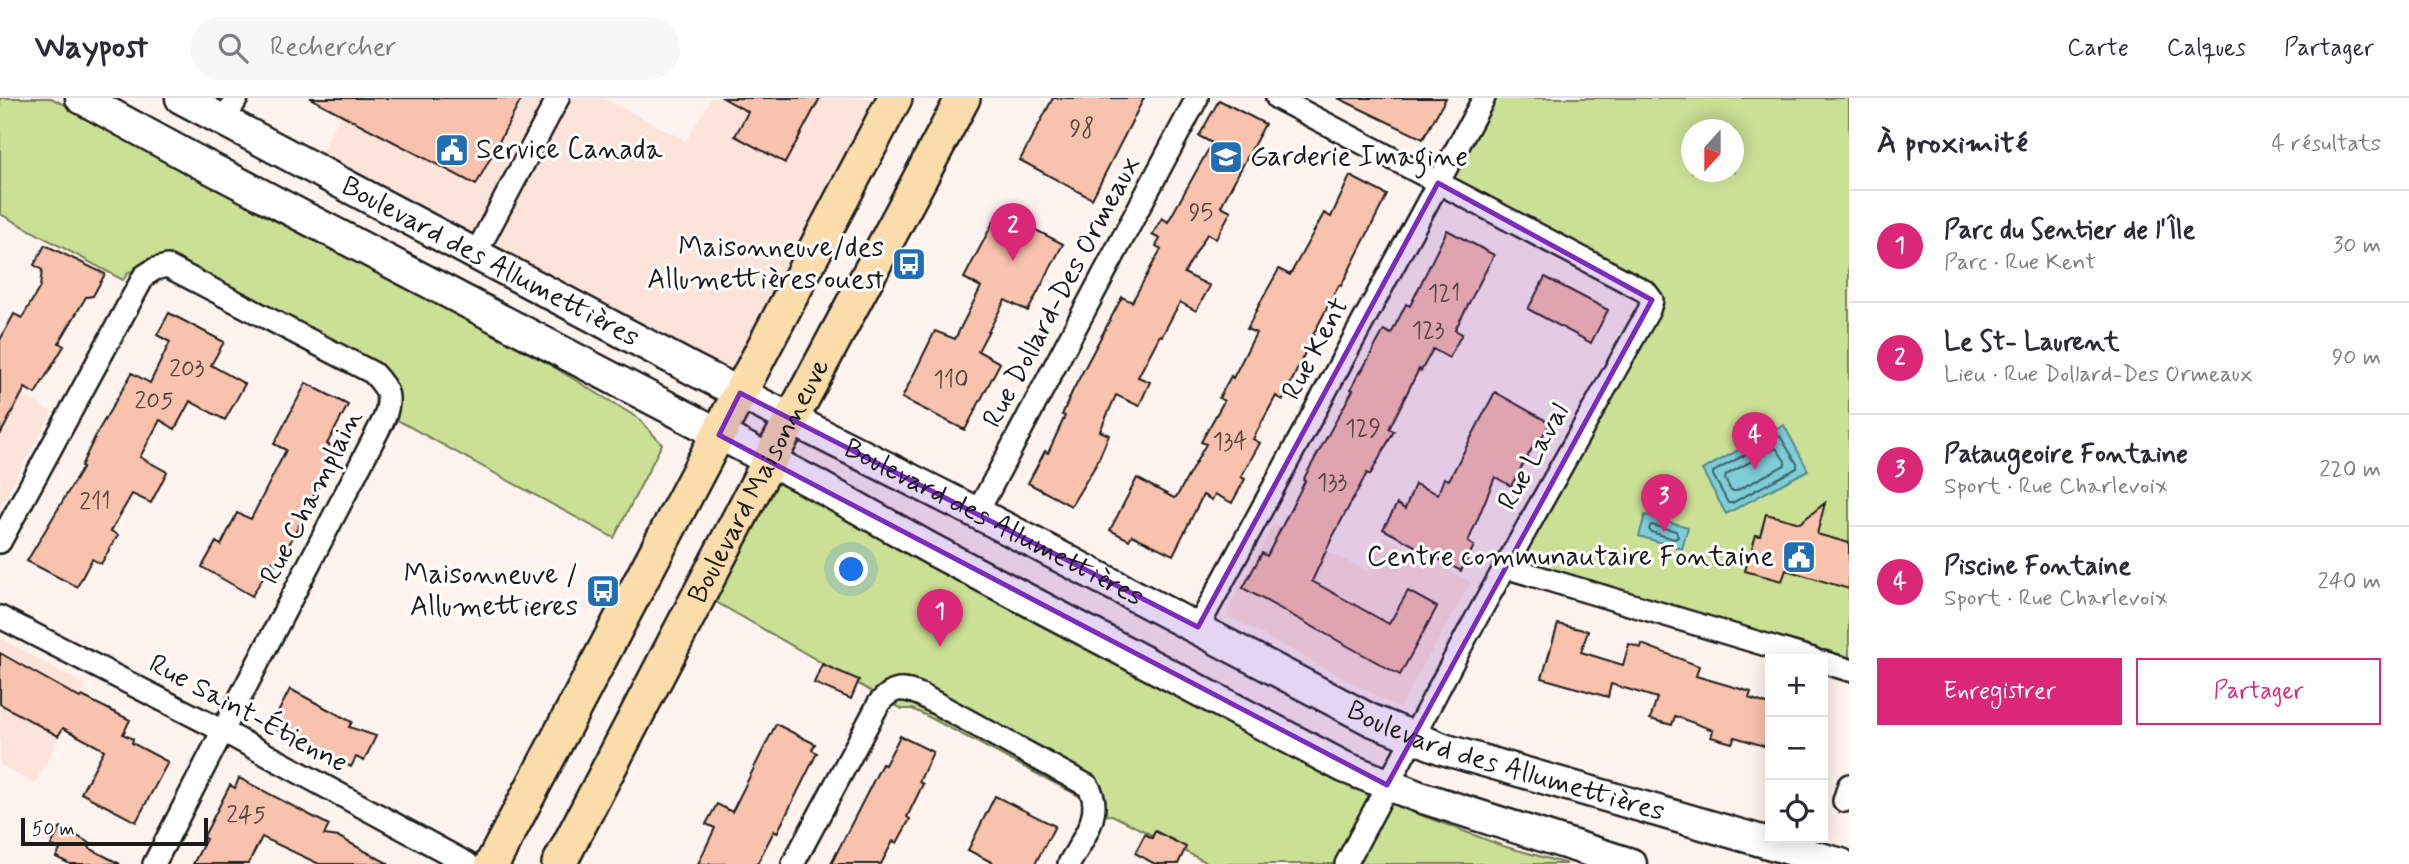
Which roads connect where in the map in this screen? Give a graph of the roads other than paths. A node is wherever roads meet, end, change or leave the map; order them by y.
1 (81, 98) edge
2 (181, 98) edge
3 (558, 98) edge
4 (895, 98) edge
5 (963, 98) edge
6 (1196, 98) edge
7 (1277, 98) edge
8 (1484, 98) edge
9 (230, 110) edge
10 (1438, 183) junction
11 (475, 255) junction
12 (740, 393) junction
13 (791, 419) junction
14 (719, 435) junction
15 (769, 461) junction
16 (977, 513) junction
17 (0, 542) edge
18 (1505, 567) junction
19 (0, 617) edge
20 (1198, 627) junction
21 (1796, 654) edge
22 (1828, 664) edge
23 (1849, 670) edge
24 (223, 732) junction
25 (1411, 737) junction
26 (1387, 785) junction
27 (1580, 857) edge
28 (154, 864) edge
29 (468, 864) edge
30 (492, 864) edge
31 (559, 864) edge
32 (793, 864) edge
33 (1069, 864) edge
34 (1346, 864) edge
35 (1632, 864) edge
36 (1841, 864) edge

1 - 14 main road, Boulevard des Allumettières
2 - 9 main road, Boulevard des Allumettières
3 - 11 street
4 - 12 main road, Boulevard Maisonneuve
5 - 13 main road, Boulevard Maisonneuve
6 - 16 street, Rue Dollard-Des Ormeaux
7 - 10 street
8 - 10 street, Rue Kent
9 - 11 main road, Boulevard des Allumettières
10 - 18 street, Rue Laval
10 - 20 street, Rue Kent
11 - 12 main road, Boulevard des Allumettières
12 - 13 main road, Boulevard des Allumettières
12 - 14 main road, Boulevard Maisonneuve
13 - 15 main road, Boulevard Maisonneuve
13 - 16 main road, Boulevard des Allumettières
14 - 15 main road, Boulevard des Allumettières
14 - 30 main road, Boulevard Maisonneuve
15 - 26 main road, Boulevard des Allumettières
15 - 31 main road, Boulevard Maisonneuve
16 - 20 main road, Boulevard des Allumettières
17 - 24 street, Rue Champlain
18 - 21 street
18 - 25 street, Rue Laval
19 - 24 street, Rue Saint-Étienne
20 - 25 main road, Boulevard des Allumettières
22 - 23 street
24 - 28 street, Rue Champlain
24 - 29 street, Rue Saint-Étienne
25 - 26 street, Rue Laval
25 - 36 main road, Boulevard des Allumettières
26 - 27 main road, Boulevard des Allumettières
26 - 34 street, Rue Laval
27 - 35 main road, Boulevard des Allumettières
32 - 33 street

